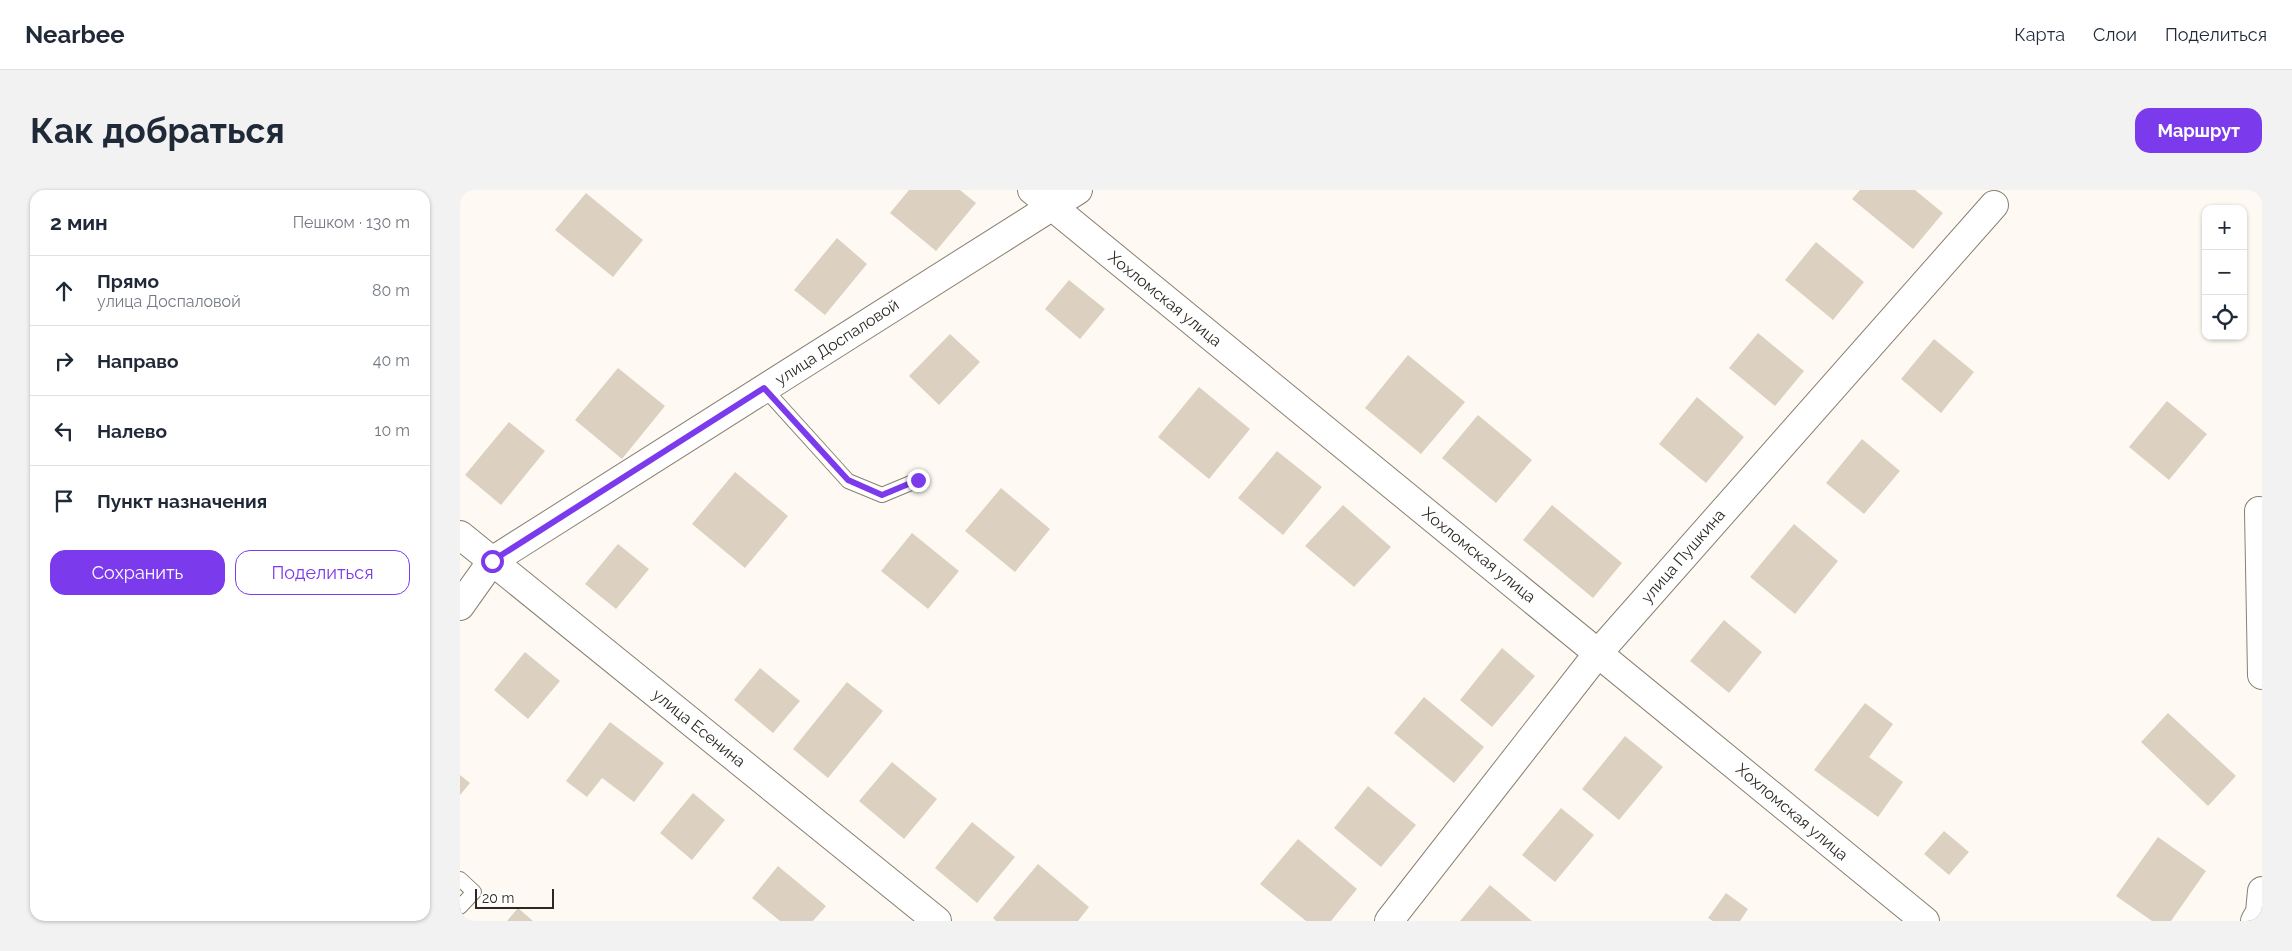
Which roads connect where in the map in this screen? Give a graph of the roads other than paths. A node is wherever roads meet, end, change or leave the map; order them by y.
1 (1078, 190) edge
2 (1042, 198) edge
3 (1994, 205) dead end
4 (764, 388) junction
5 (918, 480) dead end
6 (2259, 510) dead end
7 (460, 535) edge
8 (492, 561) junction
9 (460, 606) edge
10 (1599, 652) junction
11 (2262, 675) edge
12 (460, 879) edge
13 (2262, 891) edge
14 (460, 907) edge
15 (937, 921) edge
16 (1389, 921) edge
17 (1925, 921) edge
18 (2254, 921) edge

1 - 2 street, улица Доспаловой
2 - 4 street, улица Доспаловой
2 - 10 street, Хохломская улица
3 - 10 street, улица Пушкина
4 - 5 lane
4 - 8 street, улица Доспаловой
6 - 11 street
7 - 8 street, улица Есенина
8 - 9 street, улица Доспаловой
8 - 15 street, улица Есенина
10 - 16 street, улица Пушкина
10 - 17 street, Хохломская улица
12 - 14 lane
13 - 18 street

